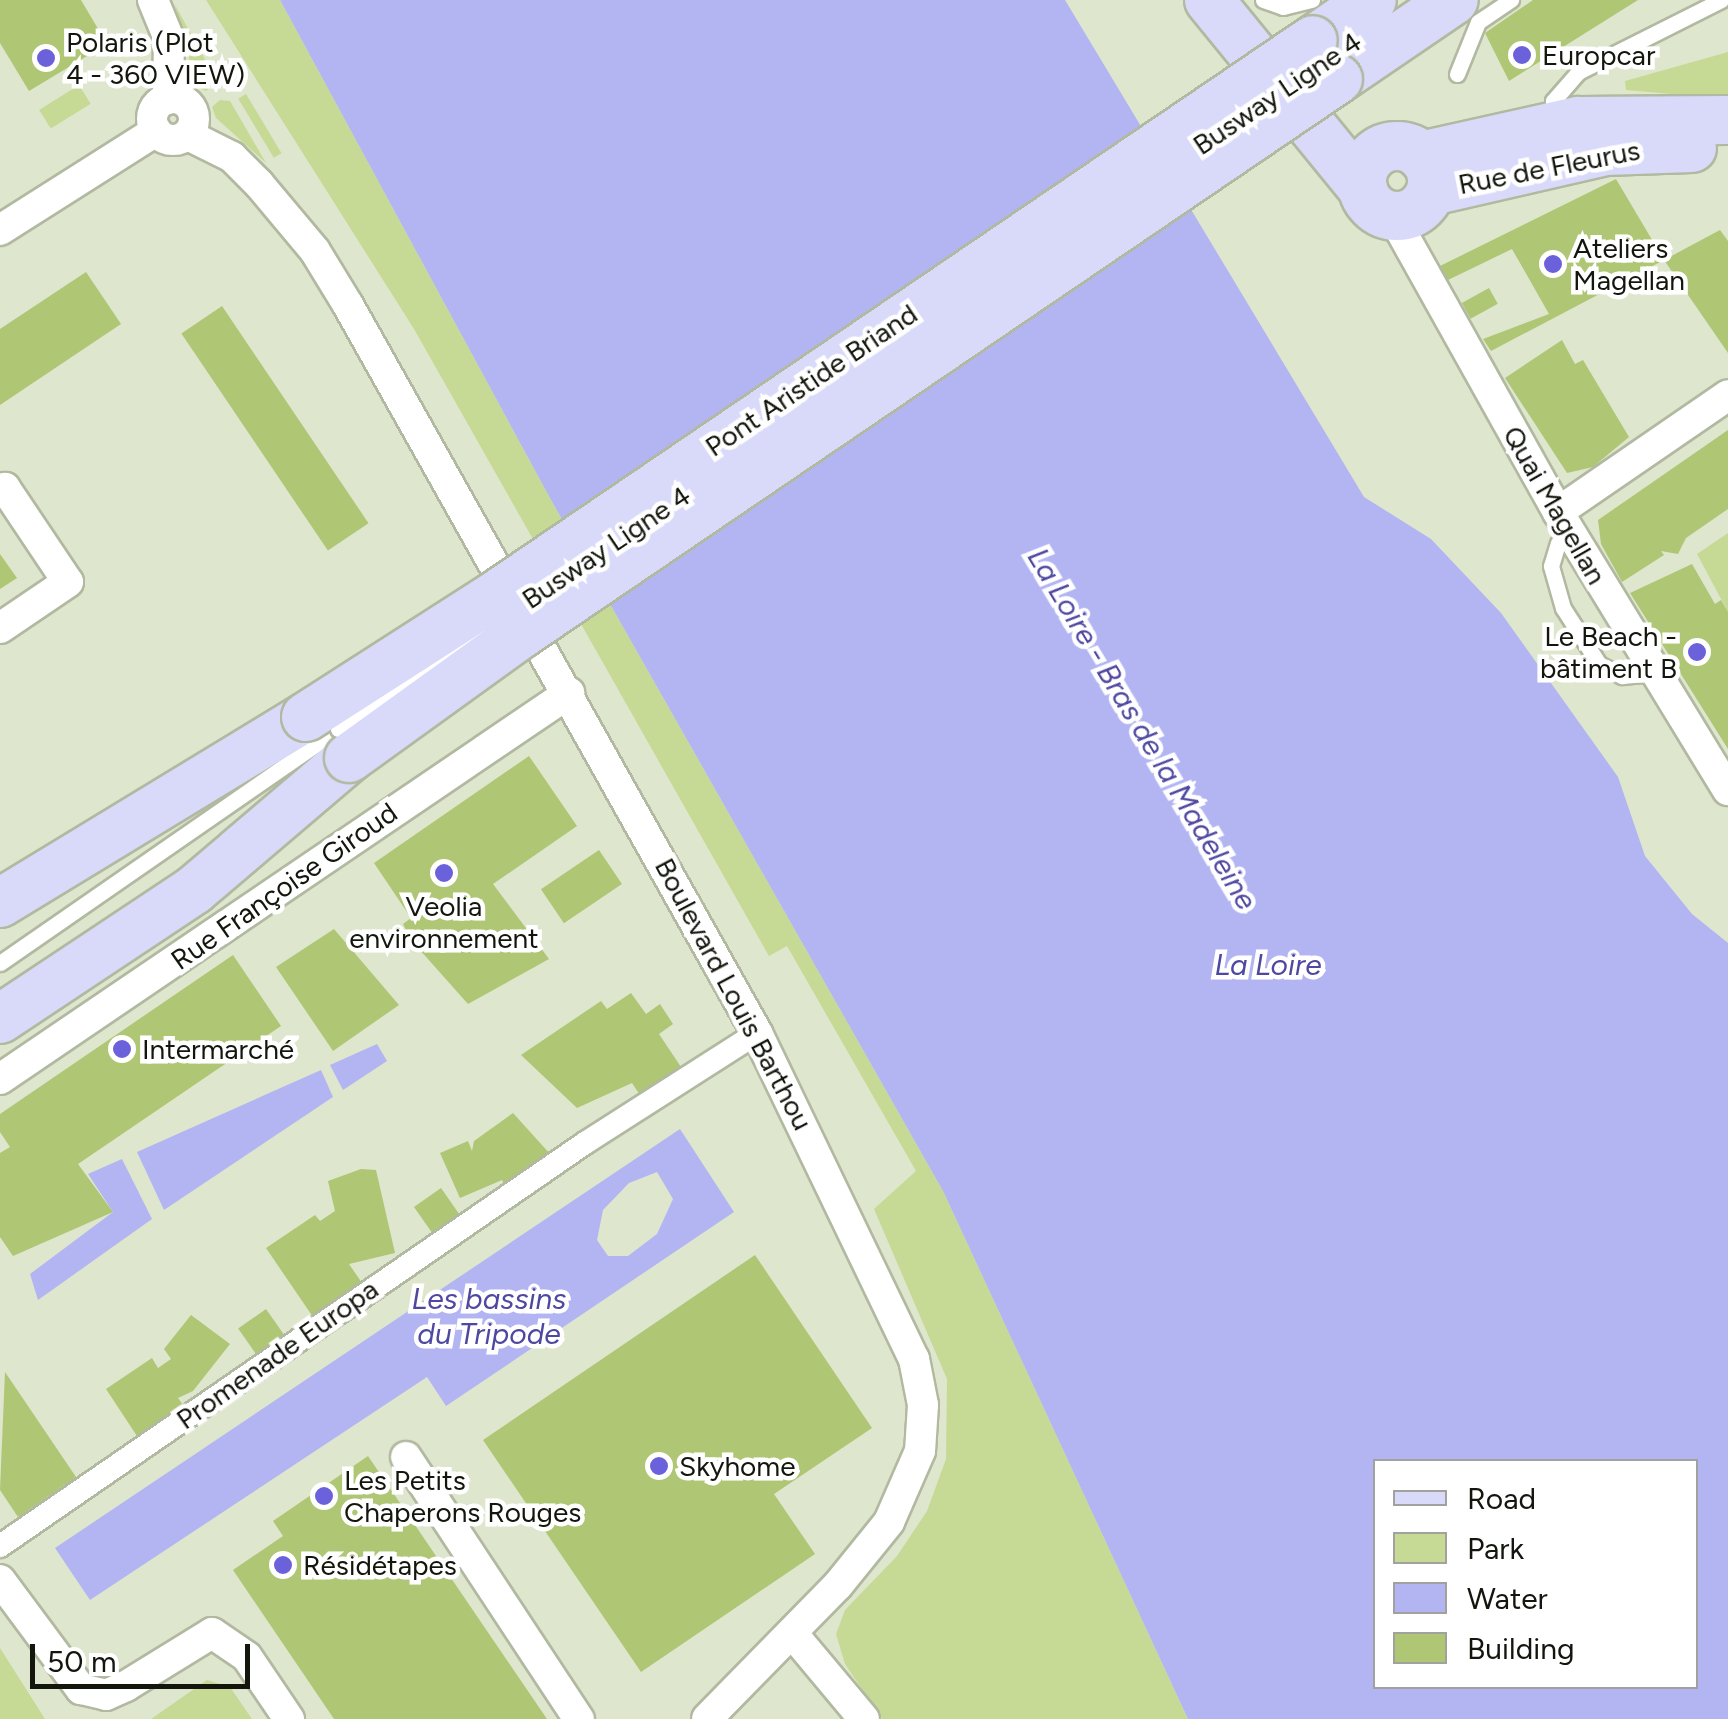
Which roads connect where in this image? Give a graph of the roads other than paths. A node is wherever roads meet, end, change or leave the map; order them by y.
1 (154, 0) edge
2 (1209, 0) edge
3 (1263, 0) edge
4 (1372, 0) edge
5 (1454, 0) edge
6 (1511, 0) edge
7 (1721, 0) edge
8 (1303, 69) edge
9 (1457, 74) dead end
10 (168, 99) junction
11 (1728, 120) edge
12 (156, 130) junction
13 (188, 134) junction
14 (1555, 142) junction
15 (1728, 152) edge
16 (1397, 180) junction
17 (0, 230) edge
18 (1728, 395) edge
19 (0, 491) edge
20 (1564, 522) junction
21 (533, 596) dead end
22 (0, 628) edge
23 (1655, 673) junction
24 (569, 693) junction
25 (331, 735) junction
26 (1726, 781) edge
27 (0, 902) edge
28 (0, 962) edge
29 (0, 1019) edge
30 (757, 1033) junction
31 (0, 1080) edge
32 (406, 1456) dead end
33 (0, 1546) edge
34 (0, 1580) edge
35 (792, 1632) junction
36 (289, 1719) edge
37 (579, 1719) edge
38 (707, 1719) edge
39 (864, 1719) edge

1 - 10 street
2 - 8 main road
3 - 8 lane
4 - 8 main road
5 - 8 main road
6 - 9 lane
7 - 14 lane
8 - 16 main road
8 - 25 main road, Pont Aristide Briand, bridge
10 - 12 street
10 - 13 street
11 - 14 main road, Rue de Fleurus
12 - 13 street
12 - 17 street
13 - 24 street, Boulevard Louis Barthou
14 - 15 main road, Rue de Fleurus
14 - 16 main road, Rue de Fleurus
16 - 20 street, Quai Magellan
18 - 20 street
19 - 22 street
20 - 23 street, Quai Magellan
20 - 23 lane
21 - 25 lane, Busway Ligne 4, bridge
23 - 26 street, Quai Magellan
24 - 30 street, Boulevard Louis Barthou
24 - 31 street, Rue Françoise Giroud
25 - 27 main road
25 - 28 lane, Busway Ligne 4
25 - 29 main road
30 - 33 street, Promenade Europa
30 - 35 street, Boulevard Louis Barthou
32 - 37 street
34 - 36 street
35 - 38 street
35 - 39 street

